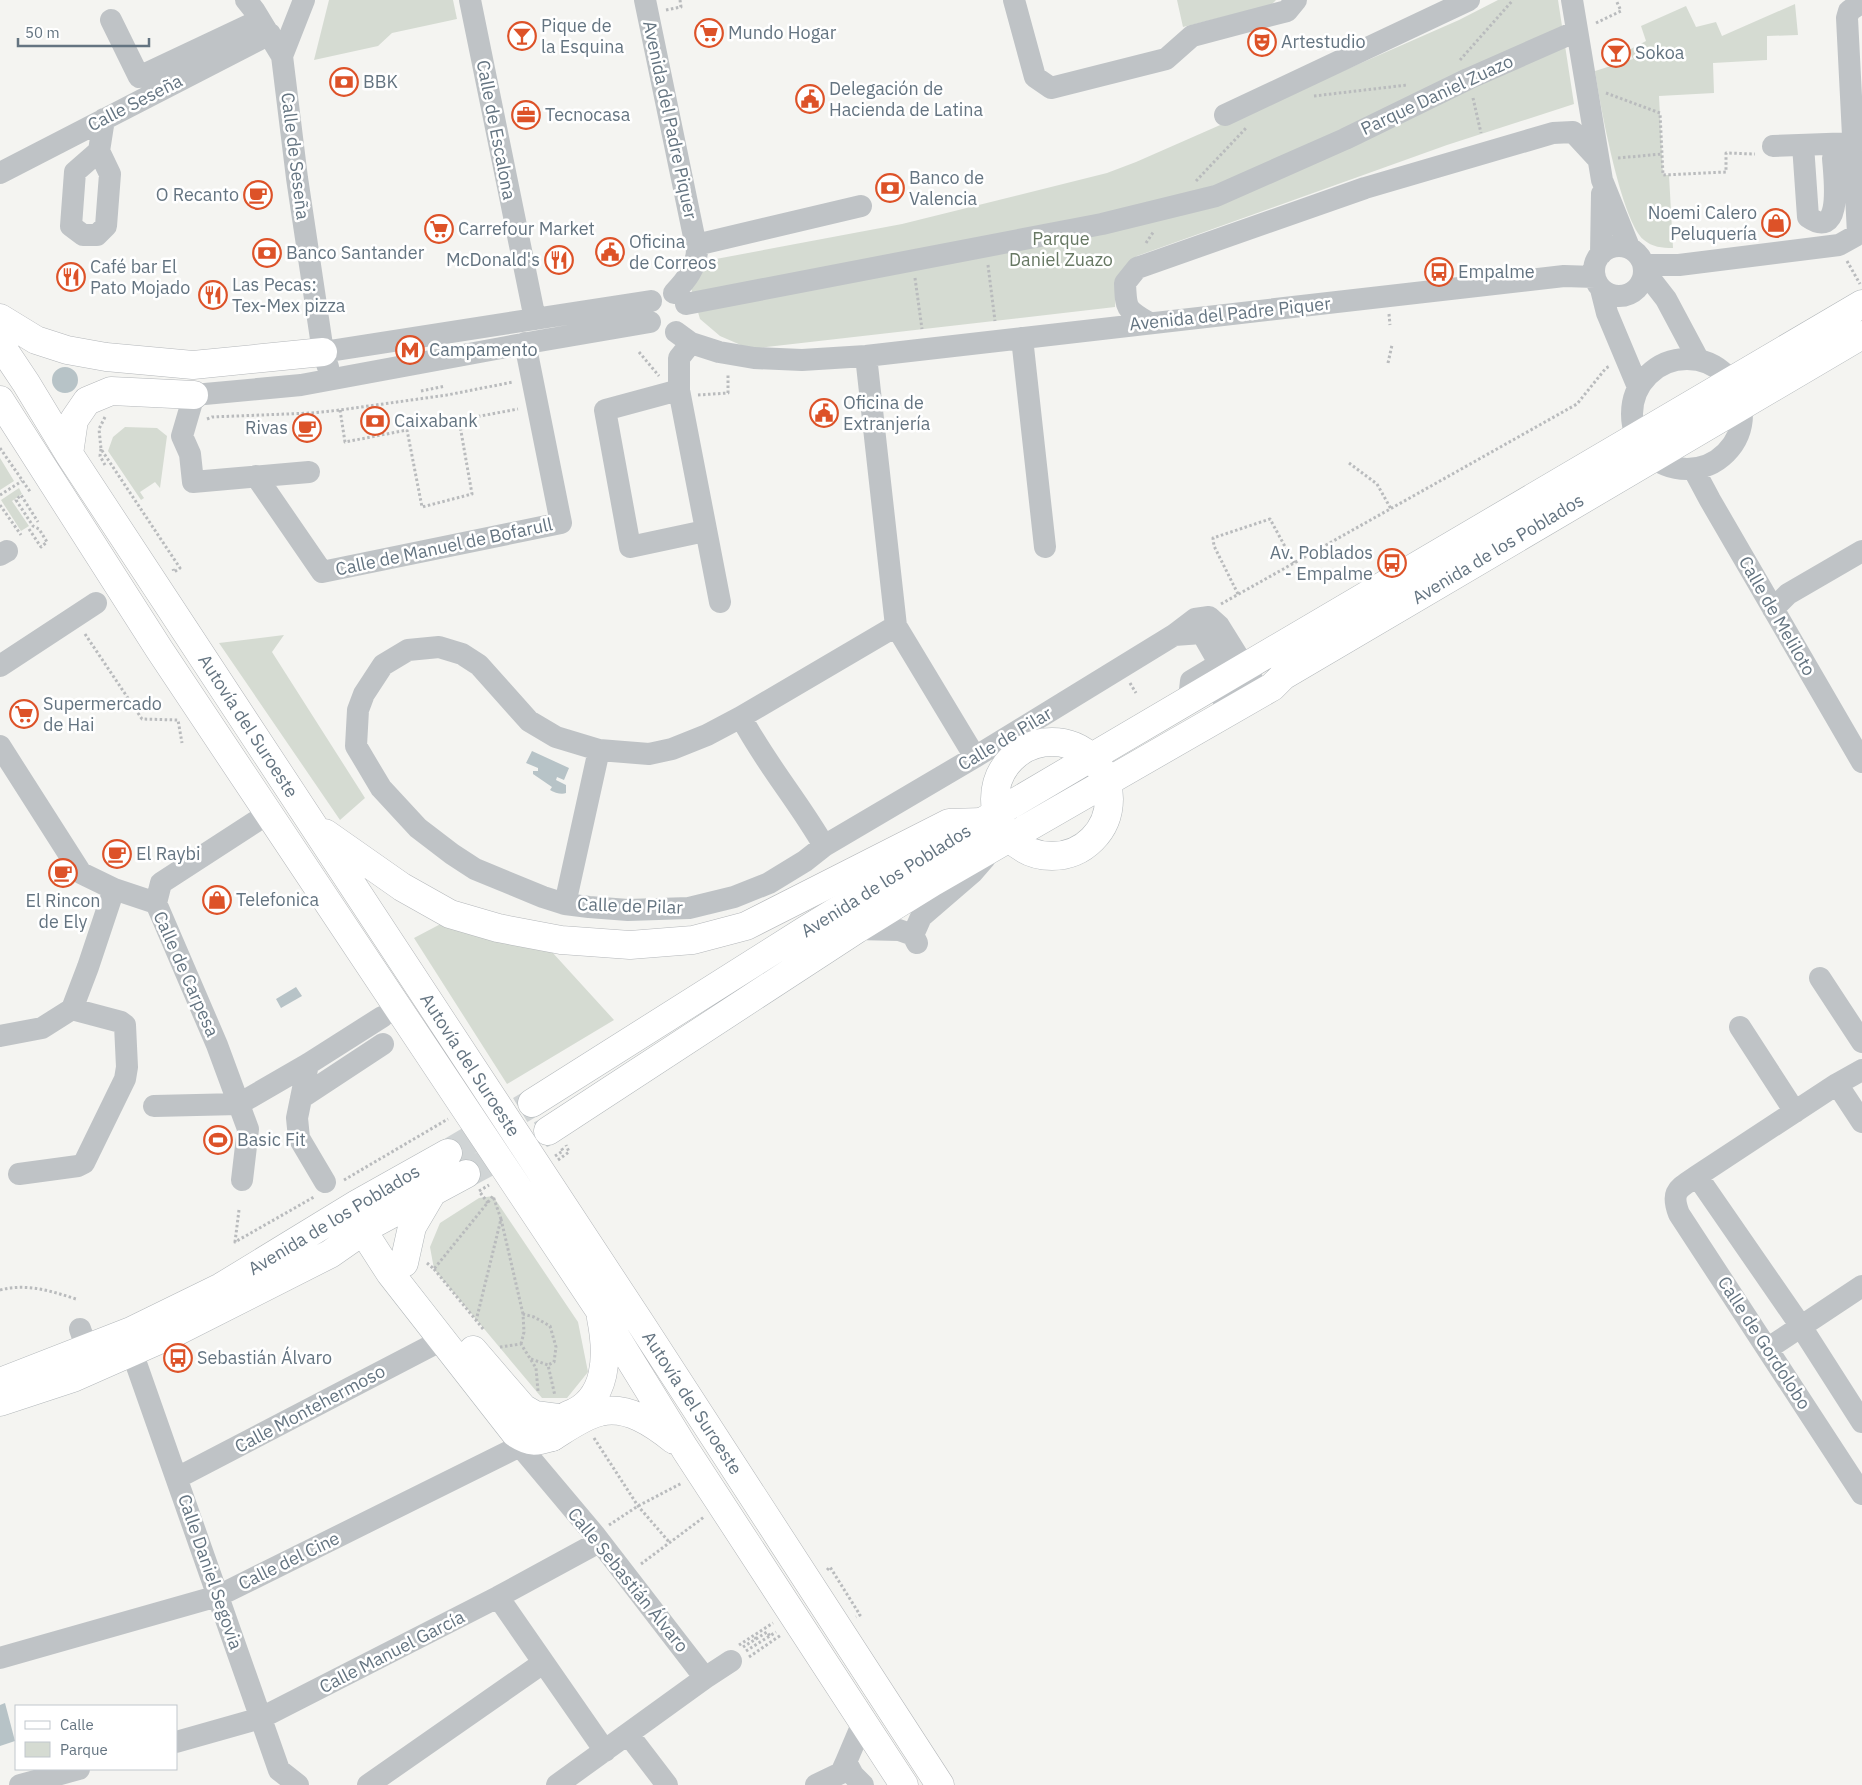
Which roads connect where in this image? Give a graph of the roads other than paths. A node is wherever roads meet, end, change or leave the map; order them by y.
1 (246, 0) edge
2 (304, 0) edge
3 (471, 0) edge
4 (645, 0) edge
5 (1014, 0) edge
6 (1296, 0) edge
7 (1469, 0) edge
8 (1572, 0) edge
9 (1862, 2) edge
10 (111, 20) dead end
11 (265, 27) junction
12 (1583, 28) junction
13 (282, 56) junction
14 (1225, 115) dead end
15 (104, 119) junction
16 (1854, 143) junction
17 (1803, 145) junction
18 (1773, 146) road end
19 (99, 151) dead end
20 (1833, 158) dead end
21 (1604, 166) junction
22 (0, 173) edge
23 (861, 206) dead end
24 (1860, 233) edge
25 (696, 245) junction
26 (1629, 248) junction
27 (1601, 254) junction
28 (1644, 268) junction
29 (1598, 283) junction
30 (680, 298) junction
31 (1862, 304) edge
32 (651, 311) junction
33 (0, 318) edge
34 (535, 319) junction
35 (1149, 323) junction
36 (1862, 335) edge
37 (684, 338) junction
38 (1022, 338) junction
39 (525, 343) junction
40 (0, 344) edge
41 (323, 352) junction
42 (866, 356) junction
43 (1698, 359) junction
44 (156, 362) junction
45 (333, 380) junction
46 (1732, 380) junction
47 (1638, 387) junction
48 (682, 392) junction
49 (153, 393) junction
50 (194, 395) junction
51 (0, 400) edge
52 (1743, 405) junction
53 (1636, 437) junction
54 (70, 454) junction
55 (1652, 458) junction
56 (1694, 470) junction
57 (309, 472) dead end
58 (256, 476) junction
59 (705, 531) junction
60 (1045, 547) dead end
61 (1862, 551) edge
62 (720, 602) dead end
63 (96, 603) dead end
64 (1774, 608) junction
65 (896, 626) junction
66 (1174, 635) junction
67 (0, 666) edge
68 (1245, 667) junction
69 (1189, 699) junction
70 (741, 717) junction
71 (0, 746) edge
72 (598, 750) junction
73 (1860, 755) edge
74 (1092, 757) junction
75 (975, 758) junction
76 (1136, 766) junction
77 (1106, 781) junction
78 (989, 818) junction
79 (255, 822) dead end
80 (311, 824) junction
81 (1003, 841) junction
82 (824, 846) junction
83 (114, 888) junction
84 (156, 904) junction
85 (565, 904) junction
86 (857, 929) junction
87 (1820, 978) dead end
88 (72, 1009) junction
89 (382, 1017) dead end
90 (1740, 1027) dead end
91 (0, 1036) edge
92 (1862, 1042) edge
93 (384, 1044) dead end
94 (308, 1064) junction
95 (1862, 1070) edge
96 (1837, 1084) junction
97 (301, 1098) junction
98 (532, 1103) tunnel mouth
99 (239, 1104) junction
100 (154, 1106) dead end
101 (1795, 1112) junction
102 (1862, 1122) edge
103 (548, 1131) tunnel mouth
104 (448, 1153) tunnel mouth
105 (19, 1174) dead end
106 (1697, 1176) junction
107 (477, 1179) tunnel mouth
108 (242, 1180) dead end
109 (324, 1182) dead end
110 (433, 1192) junction
111 (361, 1217) junction
112 (330, 1254) junction
113 (404, 1263) junction
114 (1862, 1286) edge
115 (600, 1311) junction
116 (1800, 1325) junction
117 (442, 1340) junction
118 (1767, 1349) junction
119 (132, 1352) junction
120 (0, 1382) edge
121 (0, 1402) edge
122 (1862, 1422) edge
123 (546, 1428) junction
124 (682, 1461) junction
125 (177, 1478) junction
126 (1862, 1494) edge
127 (596, 1538) junction
128 (218, 1596) junction
129 (498, 1597) junction
130 (737, 1655) road end
131 (0, 1658) edge
132 (543, 1663) junction
133 (705, 1678) junction
134 (261, 1718) junction
135 (863, 1722) junction
136 (628, 1734) junction
137 (178, 1741) edge
138 (605, 1751) junction
139 (846, 1762) junction
140 (75, 1770) edge
141 (827, 1783) edge
142 (20, 1785) edge
143 (298, 1785) edge
144 (368, 1785) edge
145 (557, 1785) edge
146 (668, 1785) edge
147 (862, 1785) edge
148 (904, 1785) edge
149 (940, 1785) edge

1 - 11 street, Calle de Seseña
2 - 13 street
3 - 34 street, Calle de Escalona
4 - 25 street, Avenida del Padre Piquer
5 - 6 street
7 - 14 street
8 - 12 street
9 - 16 street
10 - 11 street
11 - 13 street, Calle de Seseña
11 - 15 street, Calle Seseña
12 - 21 street
12 - 30 street, Parque Daniel Zuazo
13 - 41 street, Calle de Seseña
15 - 19 street
15 - 22 street, Calle Seseña
16 - 17 street
16 - 24 street
17 - 18 street
17 - 20 street
21 - 26 street
21 - 27 street
21 - 35 street
23 - 25 street
24 - 28 street
25 - 30 street, Avenida del Padre Piquer
26 - 27 street
26 - 28 street
27 - 29 street
28 - 29 street, Avenida del Padre Piquer
28 - 43 street
29 - 35 street, Avenida del Padre Piquer
29 - 47 street
30 - 32 street
30 - 37 street
31 - 46 main road, Avenida de los Poblados
32 - 34 street
32 - 37 street
32 - 39 street
33 - 44 main road
34 - 41 street
35 - 38 street, Avenida del Padre Piquer
36 - 52 main road, Avenida de los Poblados
37 - 42 street, Avenida del Padre Piquer
37 - 48 street
38 - 42 street, Avenida del Padre Piquer
38 - 60 street
39 - 45 street
39 - 58 street, Calle de Manuel de Bofarull
40 - 54 main road, Autovía del Suroeste
41 - 44 main road
41 - 45 street, Calle de Seseña
42 - 65 street
43 - 46 street
43 - 47 street
44 - 49 main road
45 - 50 street
46 - 52 street
46 - 53 main road, Avenida de los Poblados
47 - 53 street
48 - 59 street
48 - 59 street
49 - 50 main road
49 - 54 main road
50 - 58 street
51 - 115 main road, Autovía del Suroeste
52 - 55 main road, Avenida de los Poblados
52 - 56 street
53 - 55 street
53 - 68 main road, Avenida de los Poblados
54 - 80 main road, Autovía del Suroeste
55 - 56 street
55 - 76 main road, Avenida de los Poblados
56 - 64 street, Calle de Meliloto
57 - 58 street
59 - 62 street
61 - 64 street
63 - 67 street
64 - 73 street, Calle de Meliloto
65 - 70 street, Calle de Pilar
65 - 75 street
66 - 68 street, Calle de Pilar
66 - 69 street, Calle de Pilar
66 - 75 street, Calle de Pilar
68 - 69 main road, Avenida de los Poblados
68 - 76 street, Avenida de los Poblados
69 - 74 main road, Avenida de los Poblados
70 - 72 street, Calle de Pilar
70 - 82 street
71 - 83 street, Calle de Carpesa
72 - 85 street
72 - 85 street, Calle de Pilar
74 - 77 main road
74 - 78 main road, Avenida de los Poblados
74 - 78 main road
75 - 82 street, Calle de Pilar
76 - 77 main road, Avenida de los Poblados
77 - 81 main road, Avenida de los Poblados
77 - 81 main road
78 - 80 main road
78 - 81 main road
78 - 98 main road, Avenida de los Poblados
79 - 84 street
80 - 149 main road, Autovía del Suroeste
81 - 86 main road, Avenida de los Poblados
81 - 86 street
82 - 85 street, Calle de Pilar
83 - 84 street, Calle de Carpesa
83 - 88 street
84 - 99 street, Calle de Carpesa
86 - 103 main road, Avenida de los Poblados
87 - 92 street
88 - 91 street
88 - 105 street
89 - 94 street
90 - 101 street
93 - 97 street
94 - 97 street
94 - 99 street
95 - 96 street
96 - 101 street
96 - 102 street
97 - 109 street
99 - 100 street
99 - 108 street, Calle de Carpesa
101 - 106 street
104 - 111 main road, Avenida de los Poblados
106 - 116 street
106 - 118 street, Calle de Gordolobo
107 - 110 main road
110 - 111 main road
110 - 113 main road
111 - 112 main road
111 - 113 main road
111 - 120 main road, Avenida de los Poblados
112 - 113 main road
112 - 119 main road
113 - 117 main road
113 - 123 main road
114 - 116 street
115 - 123 main road
115 - 124 main road, Autovía del Suroeste
116 - 118 street
116 - 122 street
117 - 123 main road
117 - 125 street, Calle Montehermoso
118 - 126 street, Calle de Gordolobo
119 - 121 main road
119 - 125 street, Calle Daniel Segovia
123 - 124 main road
123 - 127 street, Calle Sebastián Álvaro
123 - 128 street, Calle del Cine
124 - 135 main road, Autovía del Suroeste
125 - 128 street, Calle Daniel Segovia
127 - 129 street, Calle Manuel García
127 - 133 street, Calle Sebastián Álvaro
128 - 131 street, Calle del Cine
128 - 134 street, Calle Daniel Segovia
129 - 132 street
129 - 134 street, Calle Manuel García
130 - 133 street
132 - 138 street
132 - 144 street
133 - 136 street
134 - 137 street, Calle Manuel García
134 - 143 street, Calle Daniel Segovia
135 - 139 street
135 - 148 main road, Autovía del Suroeste
136 - 138 street
136 - 146 street
138 - 145 street
139 - 141 street
139 - 147 street
140 - 142 street

